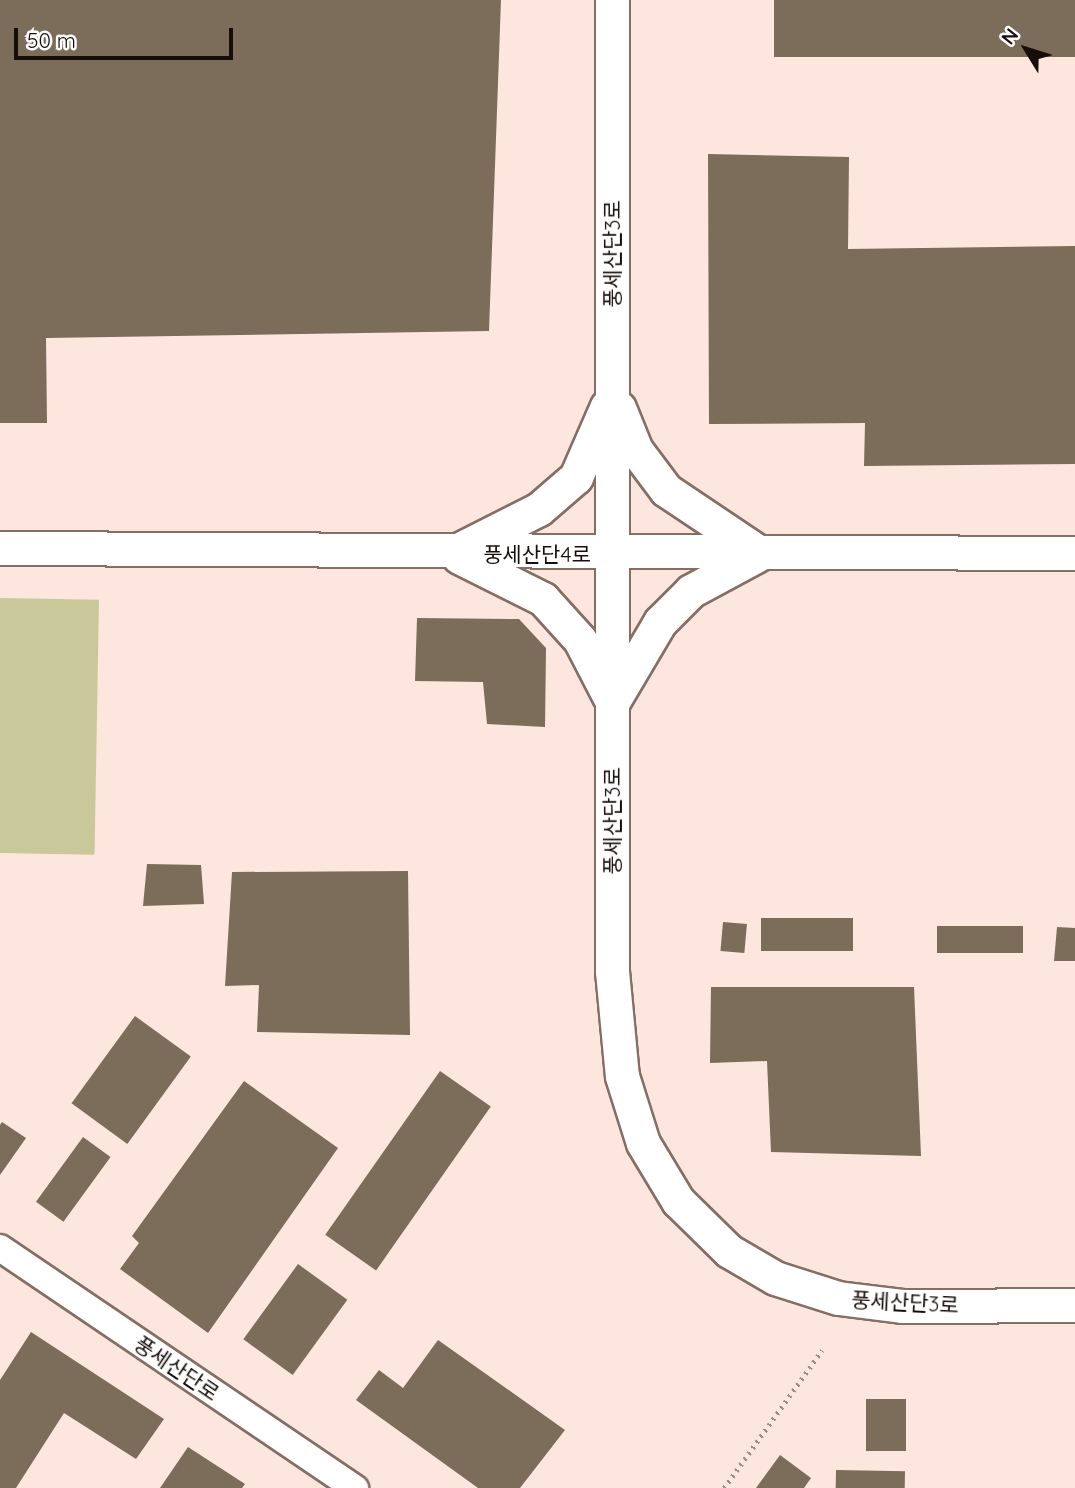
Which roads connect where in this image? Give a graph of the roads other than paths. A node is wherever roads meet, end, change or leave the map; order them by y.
1 (612, 0) edge
2 (613, 393) junction
3 (0, 548) edge
4 (1075, 552) edge
5 (450, 553) junction
6 (761, 553) junction
7 (613, 554) junction
8 (612, 702) junction
9 (0, 1248) edge
10 (1075, 1305) edge
11 (355, 1488) edge

1 - 2 street, 풍세산단3로
2 - 5 street
2 - 6 street
2 - 7 street, 풍세산단3로
3 - 5 street, 풍세산단4로
4 - 6 street, 풍세산단4로
5 - 7 street, 풍세산단4로
5 - 8 street
6 - 7 street, 풍세산단4로
6 - 8 street
7 - 8 street, 풍세산단3로
8 - 10 street, 풍세산단3로
9 - 11 street, 풍세산단로

